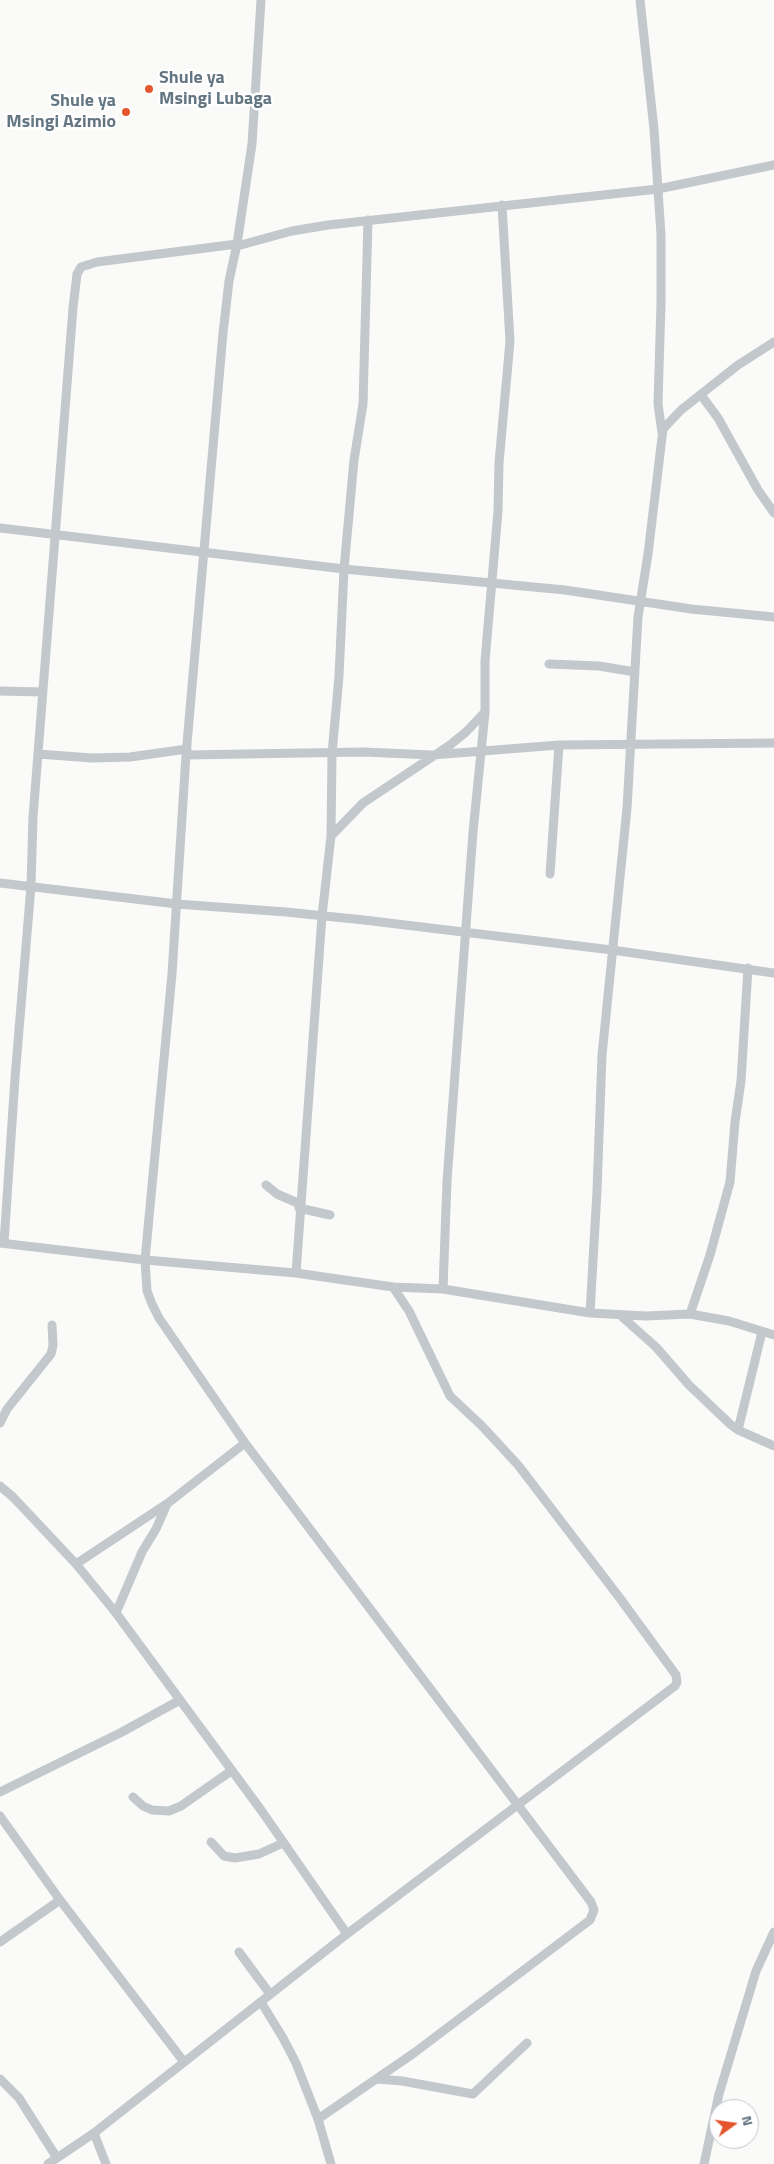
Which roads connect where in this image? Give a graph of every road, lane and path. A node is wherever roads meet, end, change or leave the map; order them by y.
1 (261, 0) edge
2 (640, 0) edge
3 (774, 165) edge
4 (658, 189) junction
5 (502, 206) junction
6 (368, 220) junction
7 (237, 245) junction
8 (774, 342) edge
9 (701, 395) junction
10 (662, 435) junction
11 (774, 513) edge
12 (0, 528) edge
13 (56, 535) junction
14 (204, 554) junction
15 (344, 569) junction
16 (492, 581) junction
17 (639, 600) junction
18 (774, 617) edge
19 (549, 664) dead end
20 (635, 672) junction
21 (0, 691) edge
22 (43, 692) junction
23 (485, 712) junction
24 (630, 743) junction
25 (774, 743) edge
26 (559, 745) junction
27 (480, 751) junction
28 (186, 752) junction
29 (38, 754) junction
30 (332, 754) junction
31 (432, 755) junction
32 (331, 836) junction
33 (550, 874) dead end
34 (0, 882) edge
35 (31, 886) junction
36 (177, 904) junction
37 (322, 916) junction
38 (465, 933) junction
39 (612, 950) junction
40 (748, 968) junction
41 (774, 973) edge
42 (266, 1185) dead end
43 (8, 1192) junction
44 (0, 1200) edge
45 (300, 1206) junction
46 (330, 1215) dead end
47 (2, 1243) edge
48 (145, 1260) junction
49 (296, 1273) junction
50 (393, 1287) junction
51 (442, 1289) junction
52 (590, 1313) junction
53 (690, 1314) junction
54 (620, 1315) junction
55 (52, 1325) dead end
56 (762, 1332) junction
57 (774, 1335) edge
58 (0, 1422) edge
59 (738, 1430) junction
60 (245, 1443) junction
61 (774, 1446) edge
62 (0, 1486) edge
63 (168, 1504) junction
64 (76, 1564) junction
65 (116, 1613) junction
66 (180, 1700) junction
67 (231, 1771) junction
68 (0, 1792) edge
69 (133, 1797) dead end
70 (517, 1805) junction
71 (0, 1816) edge
72 (211, 1842) dead end
73 (283, 1843) junction
74 (60, 1900) junction
75 (347, 1934) junction
76 (773, 1936) edge
77 (0, 1942) edge
78 (239, 1952) dead end
79 (270, 1994) junction
80 (261, 2002) junction
81 (527, 2044) dead end
82 (184, 2062) junction
83 (0, 2079) edge
84 (377, 2079) junction
85 (318, 2119) junction
86 (94, 2133) junction
87 (57, 2158) junction
88 (48, 2164) edge
89 (106, 2164) edge
90 (331, 2164) edge
91 (704, 2164) edge

1 - 7 street
2 - 4 street
3 - 4 street
4 - 5 street
4 - 10 street
5 - 6 street
5 - 16 street
6 - 7 street
6 - 15 street
7 - 13 street
7 - 14 street
8 - 9 street
9 - 10 street
9 - 11 street
10 - 17 street
12 - 13 street
13 - 14 street
13 - 22 street
14 - 15 street
14 - 28 street
15 - 16 street
15 - 30 street
16 - 17 street
16 - 23 street
17 - 18 street
17 - 20 street
19 - 20 street
20 - 24 street
21 - 22 street
22 - 29 street
23 - 27 street
23 - 31 street
24 - 25 street
24 - 26 street
24 - 39 street
26 - 27 street
26 - 33 street
27 - 31 street
27 - 38 street
28 - 29 street
28 - 30 street
28 - 36 street
29 - 35 street
30 - 31 street
30 - 32 street
31 - 32 street
32 - 37 street
34 - 35 street
35 - 36 street
35 - 43 street
36 - 37 street
36 - 48 street
37 - 38 street
37 - 45 street
38 - 39 street
38 - 51 street
39 - 40 street
39 - 52 street
40 - 41 street
40 - 53 street
42 - 45 street
43 - 44 street
43 - 47 street
45 - 46 street
45 - 49 street
47 - 48 street
48 - 49 street
48 - 60 street
49 - 50 street
50 - 51 street
50 - 70 street
51 - 52 street
52 - 54 street
53 - 54 street
53 - 56 street
54 - 59 street
55 - 58 street
56 - 57 street
56 - 59 street
59 - 61 street
60 - 63 street
60 - 70 street
62 - 64 street
63 - 64 street
63 - 65 street
64 - 65 street
65 - 66 street
66 - 67 street
66 - 68 street
67 - 69 street
67 - 73 street
70 - 75 street
70 - 84 street
71 - 74 street
72 - 73 street
73 - 75 street
74 - 77 street
74 - 82 street
75 - 79 street
76 - 91 street
78 - 79 street
79 - 80 street
80 - 82 street
80 - 85 street
81 - 84 street
82 - 86 street
83 - 87 street
84 - 85 street
85 - 90 street
86 - 87 street
86 - 89 street
87 - 88 street

